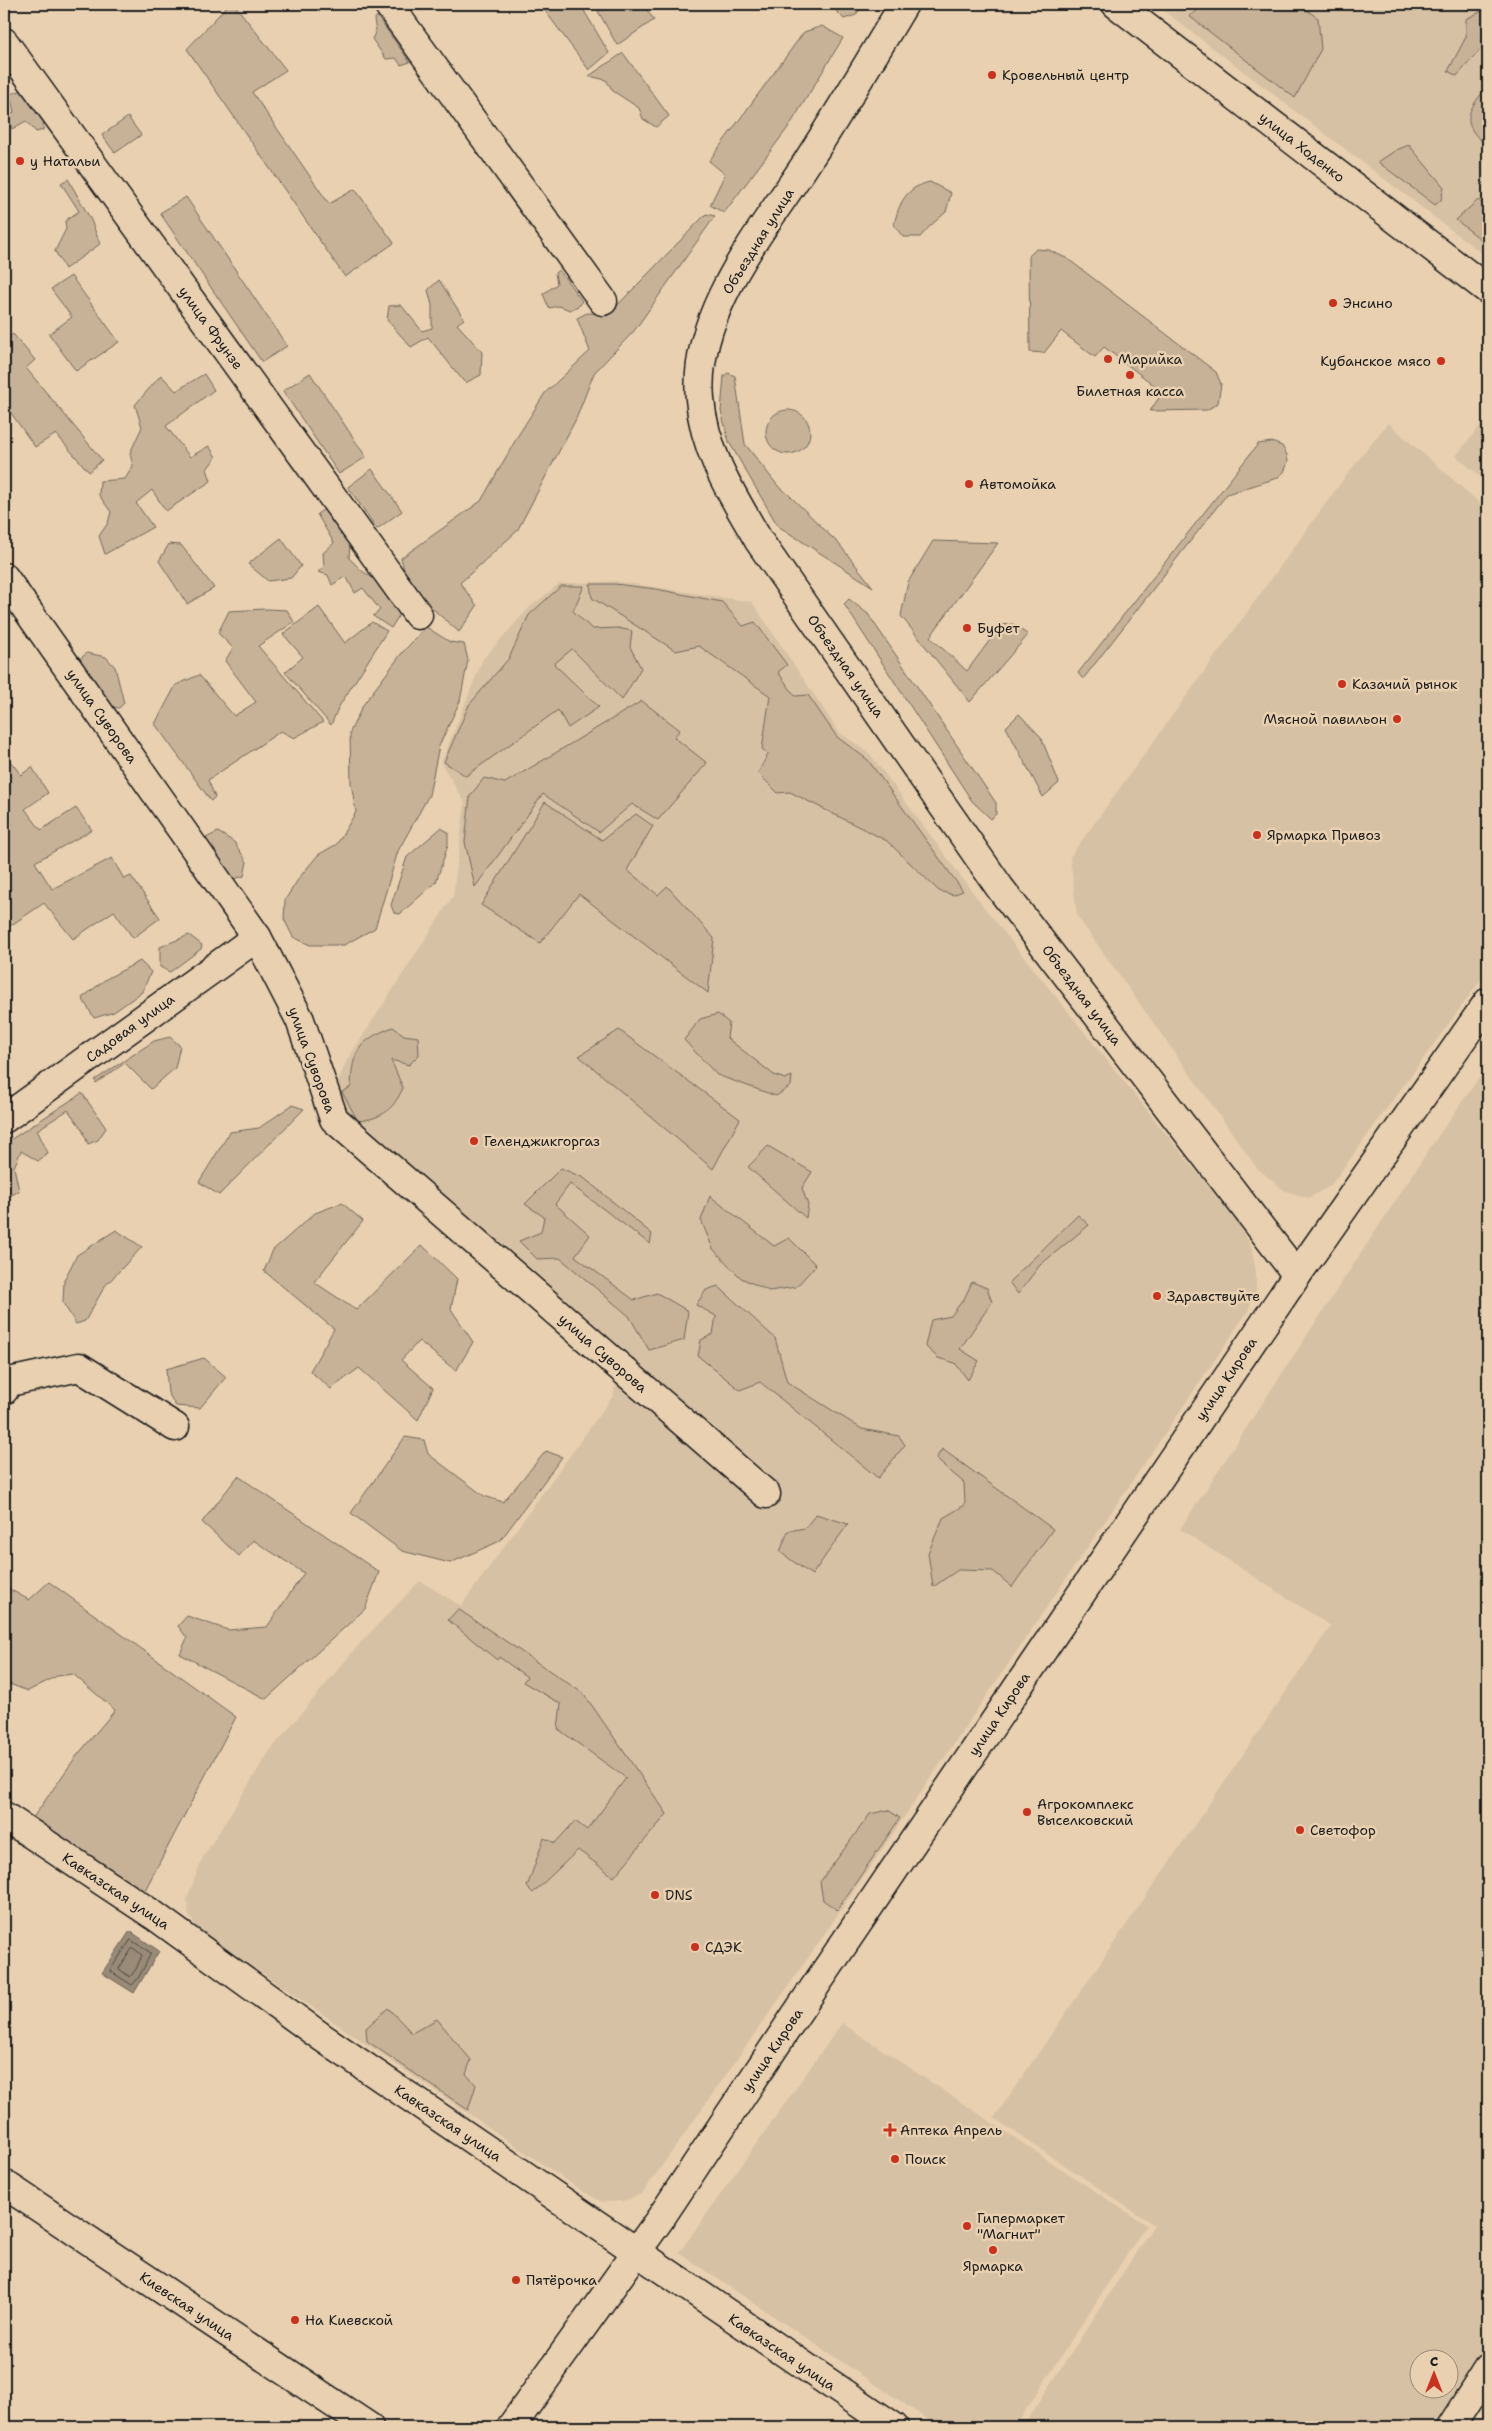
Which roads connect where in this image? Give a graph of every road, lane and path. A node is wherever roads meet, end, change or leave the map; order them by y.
1 (388, 4) edge
2 (904, 4) edge
3 (1116, 4) edge
4 (4, 42) edge
5 (1488, 290) edge
6 (603, 301) dead end
7 (4, 577) edge
8 (418, 615) dead end
9 (257, 937) junction
10 (1488, 1002) edge
11 (5, 1116) edge
12 (1297, 1275) junction
13 (5, 1383) edge
14 (175, 1427) dead end
15 (766, 1494) dead end
16 (4, 1816) edge
17 (4, 2184) edge
18 (635, 2252) junction
19 (1488, 2369) edge
20 (369, 2427) edge
21 (511, 2427) edge
22 (894, 2427) edge
23 (1451, 2427) edge

1 - 6 street
2 - 12 street, Объездная улица
3 - 5 street, улица Ходенко
4 - 8 street, улица Фрунзе
7 - 9 street, улица Суворова
9 - 11 street, Садовая улица
9 - 15 street, улица Суворова
10 - 12 street, улица Кирова
12 - 18 street, улица Кирова
13 - 14 street
16 - 18 street, Кавказская улица
17 - 20 street, Киевская улица
18 - 21 street, улица Кирова
18 - 22 street, Кавказская улица
19 - 23 street

